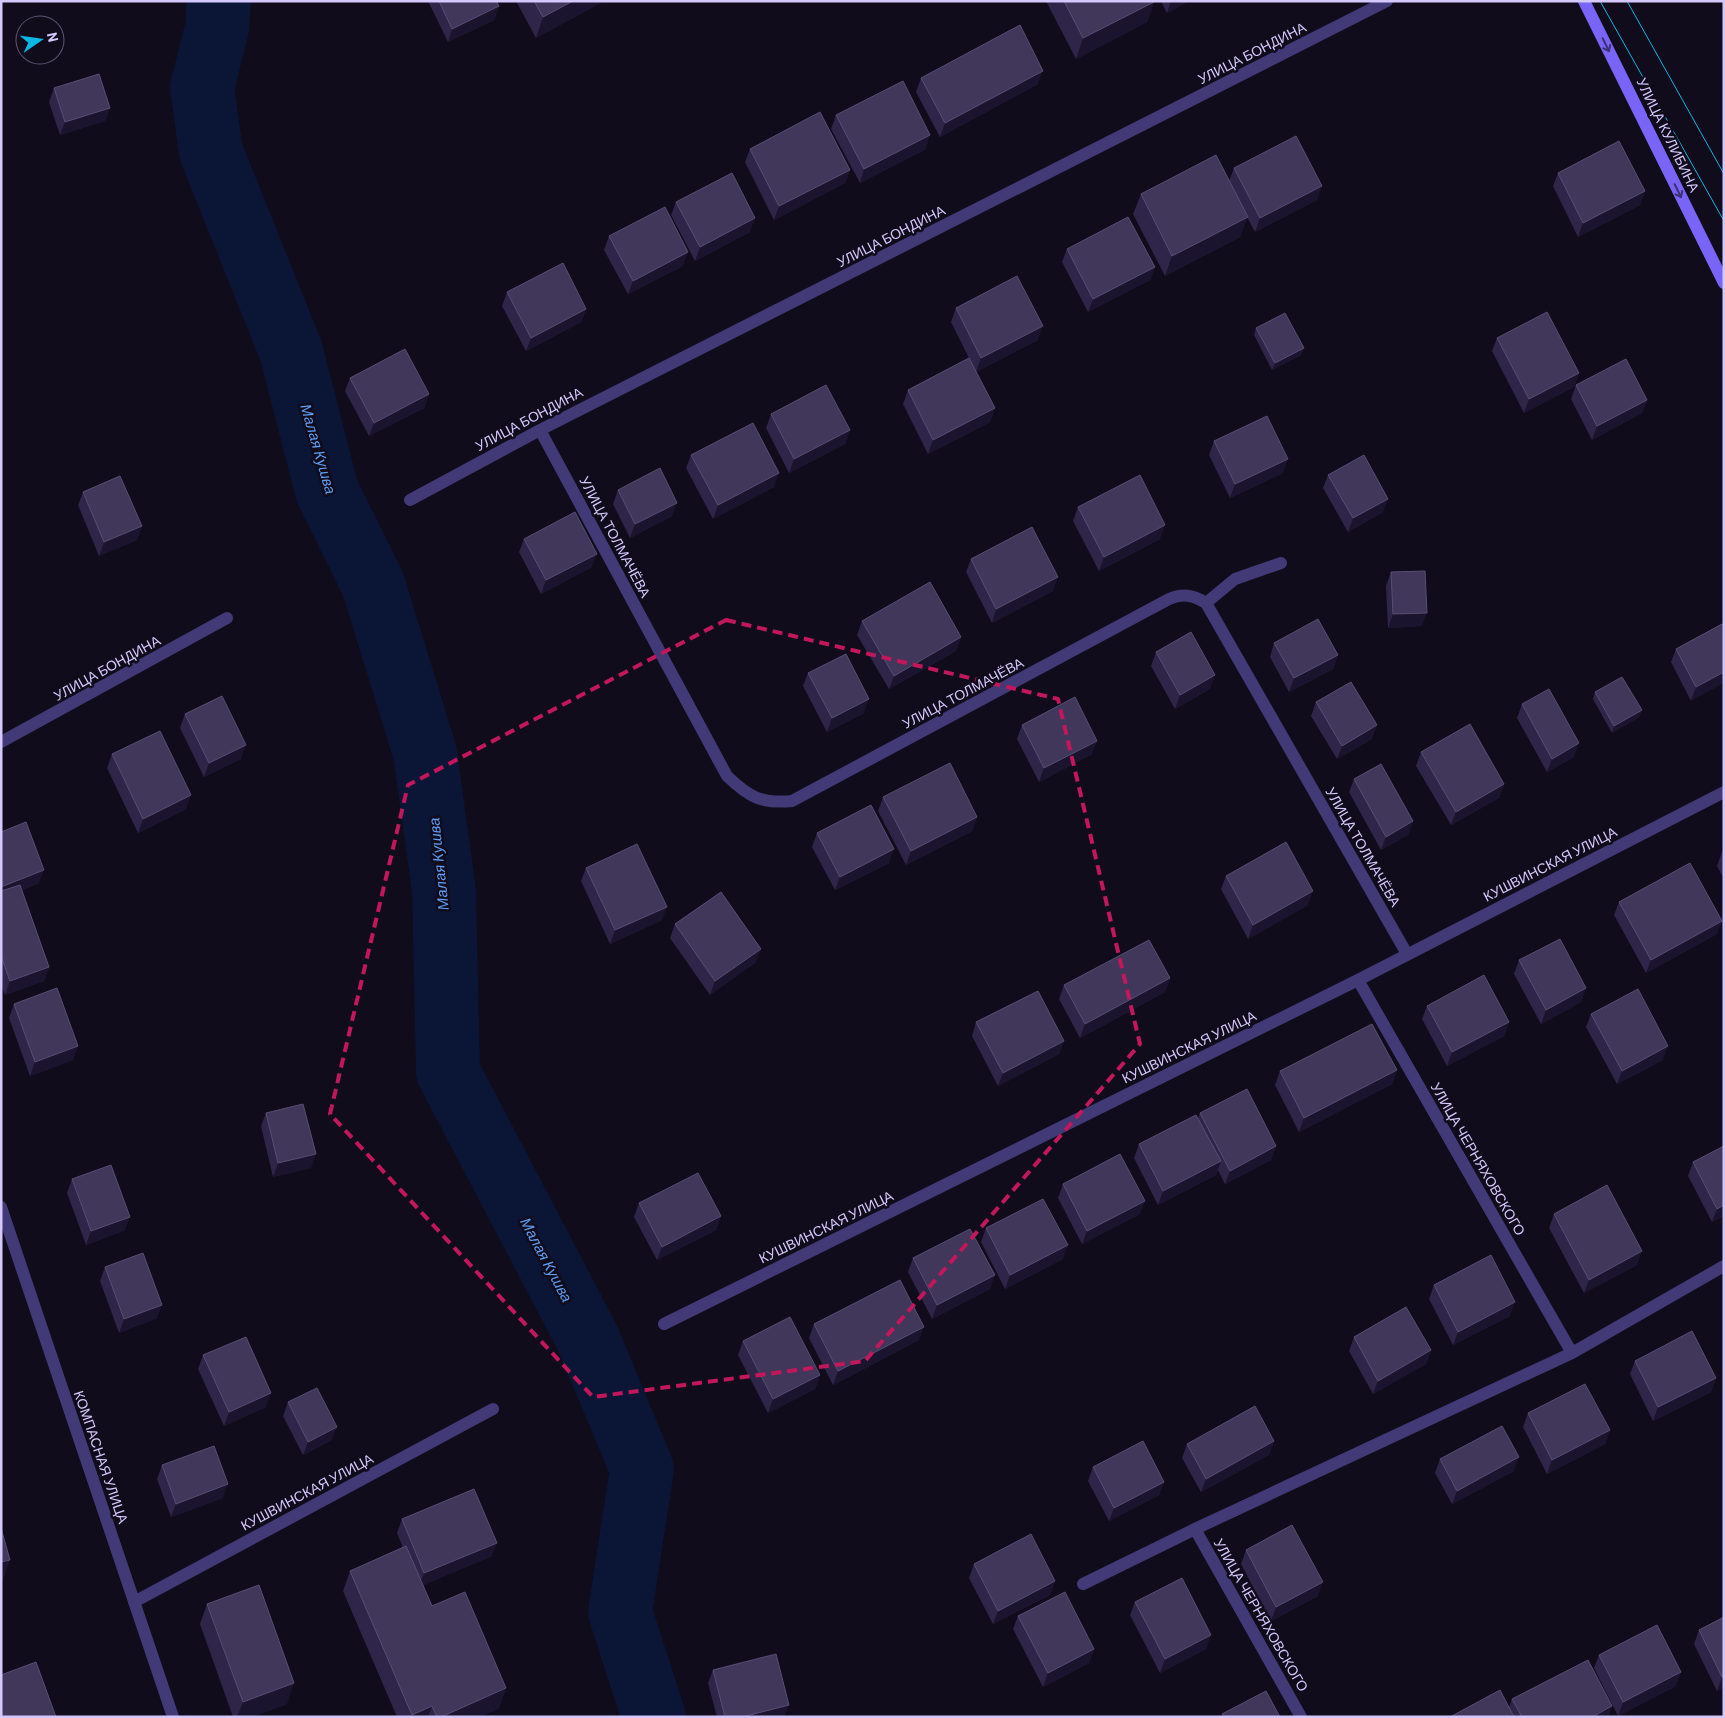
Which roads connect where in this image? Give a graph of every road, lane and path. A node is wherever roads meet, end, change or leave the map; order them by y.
1 (1387, 1) edge
2 (1584, 1) edge
3 (1724, 283) edge
4 (540, 430) junction
5 (410, 500) dead end
6 (1282, 563) dead end
7 (1206, 603) junction
8 (227, 618) dead end
9 (1, 742) edge
10 (1724, 792) edge
11 (1407, 954) junction
12 (1358, 980) junction
13 (1, 1207) edge
14 (1724, 1266) edge
15 (664, 1324) dead end
16 (1572, 1353) junction
17 (494, 1409) dead end
18 (1195, 1529) junction
19 (1083, 1584) dead end
20 (134, 1602) junction
21 (173, 1717) edge
22 (1301, 1717) edge

1 - 4 street, УЛИЦА БОНДИНА
2 -> 3 main road, УЛИЦА КУЛИБИНА
4 - 5 street, УЛИЦА БОНДИНА
4 - 7 street, УЛИЦА ТОЛМАЧЁВА
6 - 7 street
7 - 11 street, УЛИЦА ТОЛМАЧЁВА
8 - 9 street, УЛИЦА БОНДИНА
10 - 11 street, КУШВИНСКАЯ УЛИЦА
11 - 12 street, КУШВИНСКАЯ УЛИЦА
12 - 15 street, КУШВИНСКАЯ УЛИЦА
12 - 16 street, УЛИЦА ЧЕРНЯХОВСКОГО
13 - 20 street, КОМПАСНАЯ УЛИЦА
14 - 16 street, УЛИЦА ЧЕРНЯХОВСКОГО
16 - 18 street, УЛИЦА ЧЕРНЯХОВСКОГО
17 - 20 street, КУШВИНСКАЯ УЛИЦА
18 - 19 street, УЛИЦА ЧЕРНЯХОВСКОГО
18 - 22 street, УЛИЦА ЧЕРНЯХОВСКОГО
20 - 21 street, КОМПАСНАЯ УЛИЦА

